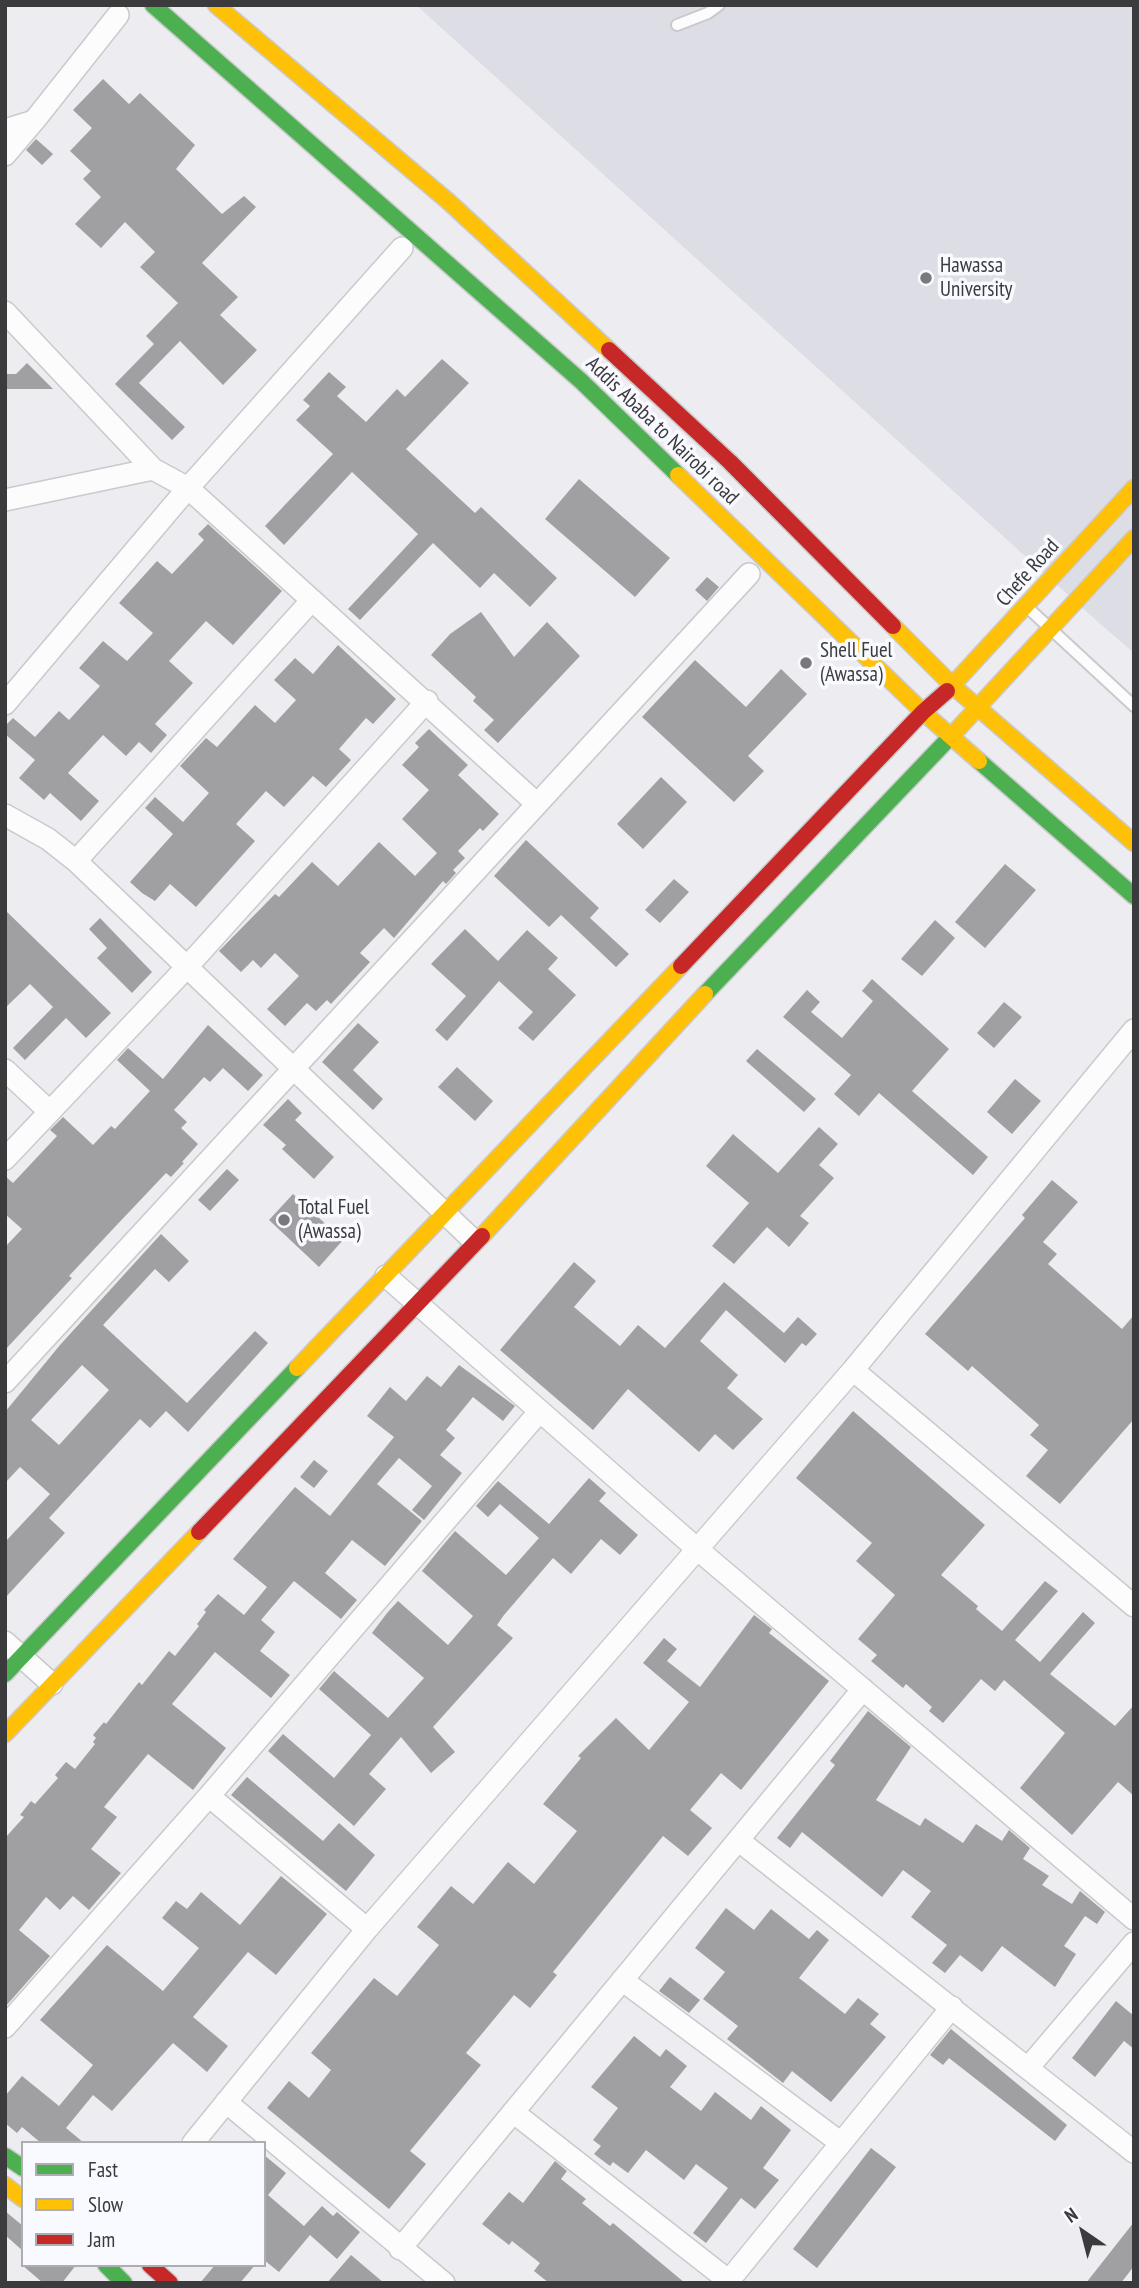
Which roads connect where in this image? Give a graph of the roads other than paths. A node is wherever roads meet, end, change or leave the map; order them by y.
1 (153, 5) edge
2 (216, 5) edge
3 (719, 5) edge
4 (118, 15) dead end
5 (677, 25) dead end
6 (34, 121) junction
7 (5, 130) edge
8 (5, 155) edge
9 (402, 248) dead end
10 (5, 312) edge
11 (153, 470) junction
12 (188, 488) junction
13 (1134, 488) edge
14 (5, 500) edge
15 (1134, 538) edge
16 (749, 574) dead end
17 (312, 600) junction
18 (1026, 606) junction
19 (1051, 629) junction
20 (953, 686) junction
21 (5, 695) edge
22 (427, 701) junction
23 (6, 704) edge
24 (1134, 706) edge
25 (977, 708) junction
26 (923, 712) junction
27 (950, 737) junction
28 (536, 803) junction
29 (5, 815) edge
30 (1134, 843) edge
31 (76, 861) junction
32 (1134, 896) edge
33 (187, 967) junction
34 (1134, 1030) edge
35 (292, 1069) junction
36 (5, 1070) edge
37 (49, 1111) junction
38 (5, 1159) edge
39 (447, 1214) junction
40 (474, 1241) junction
41 (386, 1276) junction
42 (417, 1303) junction
43 (853, 1370) junction
44 (5, 1382) edge
45 (539, 1412) junction
46 (696, 1548) junction
47 (1134, 1606) edge
48 (5, 1642) edge
49 (22, 1657) junction
50 (5, 1674) edge
51 (52, 1684) junction
52 (863, 1689) junction
53 (5, 1734) edge
54 (209, 1796) junction
55 (738, 1840) junction
56 (1134, 1919) edge
57 (367, 1929) junction
58 (1134, 1943) edge
59 (622, 1980) junction
60 (952, 2007) junction
61 (5, 2027) edge
62 (1028, 2068) junction
63 (226, 2102) junction
64 (513, 2112) junction
65 (195, 2141) edge
66 (841, 2144) junction
67 (1134, 2152) edge
68 (5, 2156) edge
69 (21, 2167) edge
70 (5, 2185) edge
71 (21, 2197) edge
72 (400, 2249) junction
73 (105, 2267) edge
74 (152, 2267) edge
75 (728, 2282) edge
76 (124, 2283) edge
77 (170, 2283) edge
78 (444, 2283) edge

1 - 26 main road, Addis Ababa to Nairobi road
2 - 20 main road, Addis Ababa to Nairobi road
3 - 5 lane
4 - 6 street
6 - 7 street
6 - 8 street
9 - 12 street
10 - 11 street
11 - 12 street
11 - 14 street
12 - 17 street
12 - 23 street
13 - 18 main road, Chefe Road
15 - 19 main road
16 - 28 street
17 - 22 street
17 - 31 street
18 - 19 lane
18 - 20 main road, Chefe Road
19 - 24 lane
19 - 25 main road
20 - 25 main road, Addis Ababa to Nairobi road
20 - 26 main road, Chefe Road
21 - 23 street
22 - 28 street
22 - 33 street
25 - 27 main road
25 - 30 main road, Addis Ababa to Nairobi road
26 - 27 main road, Addis Ababa to Nairobi road
26 - 39 main road, Chefe Road
27 - 32 main road, Addis Ababa to Nairobi road
27 - 40 main road
28 - 35 street
29 - 31 street
31 - 33 street
33 - 35 street
33 - 37 street
34 - 43 street
35 - 39 street
35 - 44 street
36 - 37 street
37 - 38 street
39 - 40 street
39 - 41 main road, Chefe Road
40 - 42 main road
41 - 42 street
41 - 49 main road, Chefe Road
42 - 45 street
42 - 51 main road
43 - 46 street
43 - 47 street
45 - 46 street
45 - 54 street
46 - 52 street
46 - 57 street
48 - 49 street
49 - 50 main road, Chefe Road
49 - 51 street
51 - 53 main road
52 - 55 street
52 - 56 street
54 - 57 street
54 - 61 street
55 - 59 street
55 - 60 street
57 - 63 street
58 - 62 street
59 - 64 street
59 - 66 street
60 - 62 street
60 - 66 street
62 - 67 street
63 - 65 street
63 - 72 street
64 - 72 street
64 - 75 street
66 - 75 street
68 - 69 main road
70 - 71 main road
72 - 78 street
73 - 76 main road
74 - 77 main road

